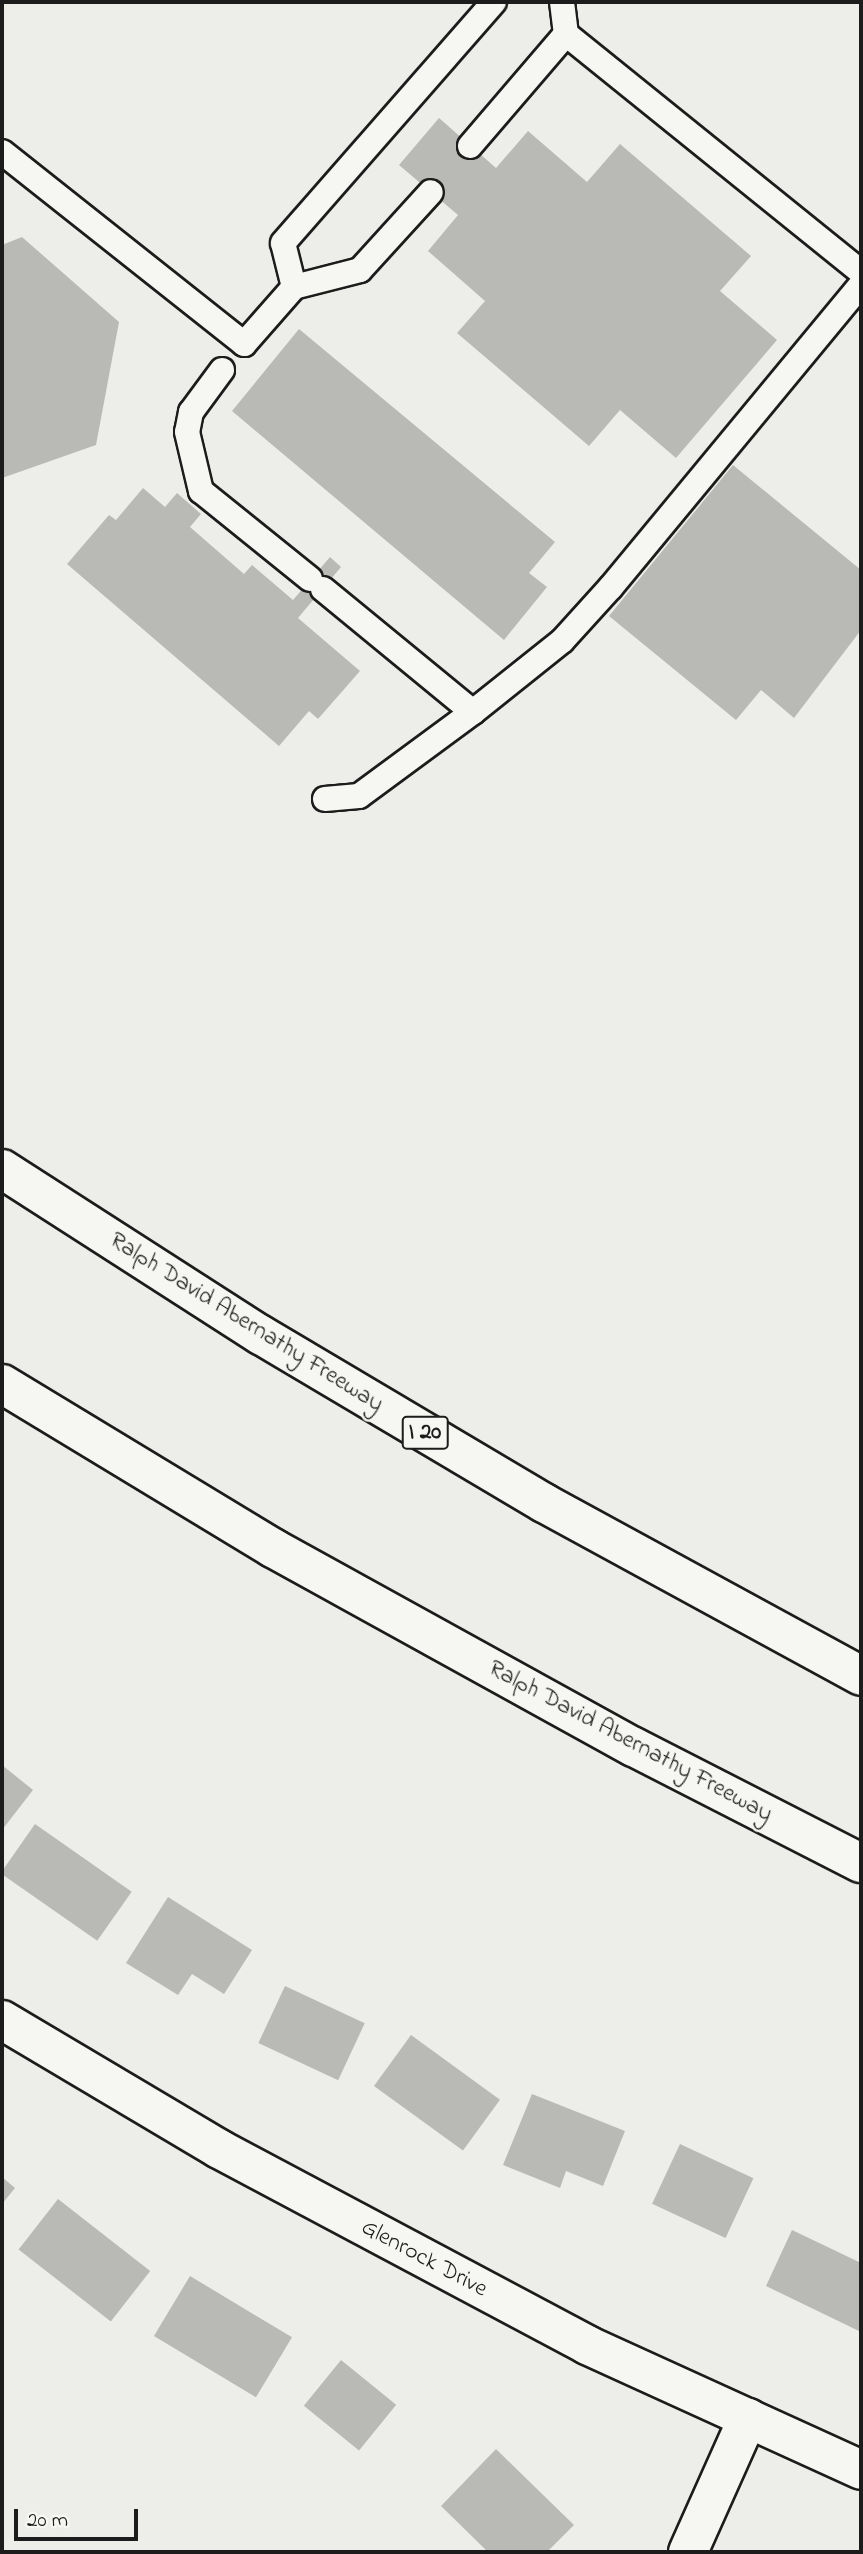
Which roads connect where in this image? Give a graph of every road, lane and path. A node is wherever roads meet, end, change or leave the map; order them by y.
1 (494, 2) edge
2 (562, 2) edge
3 (566, 34) junction
4 (470, 146) dead end
5 (2, 152) edge
6 (431, 192) dead end
7 (861, 272) edge
8 (861, 285) edge
9 (293, 287) junction
10 (232, 358) junction
11 (473, 712) junction
12 (325, 799) dead end
13 (2, 1169) edge
14 (2, 1384) edge
15 (861, 1676) edge
16 (861, 1863) edge
17 (2, 2020) edge
18 (748, 2418) junction
19 (861, 2470) edge
20 (688, 2552) edge

1 - 9 lane
2 - 3 lane
3 - 4 lane
3 - 7 lane
5 - 10 lane
6 - 9 lane
8 - 11 lane
9 - 10 lane
10 - 11 lane
11 - 12 lane
13 - 15 main road, Ralph David Abernathy Freeway / I 20
14 - 16 main road, Ralph David Abernathy Freeway
17 - 18 main road, Glenrock Drive
18 - 19 main road, Glenrock Drive
18 - 20 main road

